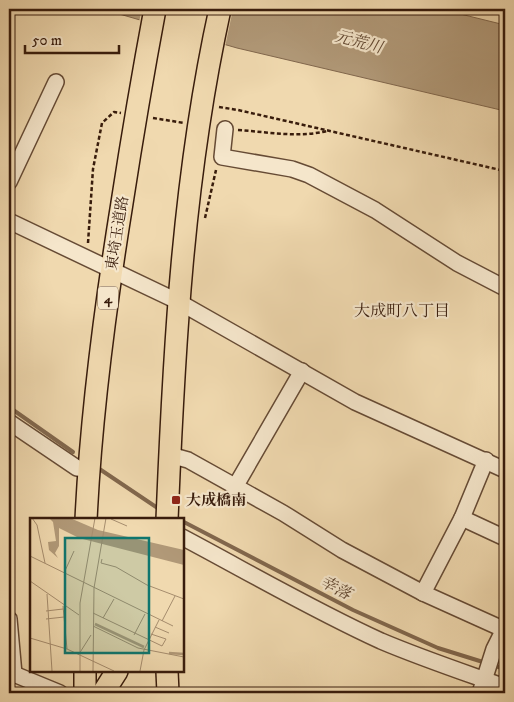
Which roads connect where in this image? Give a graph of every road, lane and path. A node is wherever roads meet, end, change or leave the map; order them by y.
1 (155, 9) edge
2 (220, 9) edge
3 (56, 82) dead end
4 (210, 99) junction
5 (122, 113) dead end
6 (150, 117) dead end
7 (192, 125) dead end
8 (225, 129) joint
9 (329, 130) junction
10 (505, 171) edge
11 (9, 182) edge
12 (9, 220) edge
13 (86, 257) junction
14 (112, 269) junction
15 (505, 288) edge
16 (179, 302) junction
17 (302, 371) junction
18 (9, 422) edge
19 (170, 455) junction
20 (486, 460) junction
21 (88, 468) junction
22 (505, 470) edge
23 (235, 487) junction
24 (86, 518) edge
25 (167, 518) edge
26 (462, 518) junction
27 (184, 538) edge
28 (505, 538) edge
29 (423, 593) junction
30 (9, 619) edge
31 (505, 629) edge
32 (85, 672) edge
33 (115, 672) edge
34 (168, 672) edge
35 (11, 673) edge
36 (482, 686) edge
37 (505, 686) edge
38 (60, 693) edge
39 (85, 693) edge
40 (103, 693) edge
41 (168, 693) edge

1 - 14 highway, 東埼玉道路 / 4
2 - 4 highway
3 - 11 street
4 - 9 path
4 - 16 highway
5 - 13 path
6 - 7 path
8 - 9 path
8 - 15 street
9 - 10 path
12 - 13 street
13 - 14 street
14 - 16 street
14 - 21 highway, 東埼玉道路 / 4
16 - 17 street
16 - 19 highway
17 - 20 street
17 - 23 street
18 - 21 street
19 - 23 street
19 - 25 highway
20 - 22 street
20 - 26 street
21 - 24 highway, 東埼玉道路 / 4
23 - 29 street
26 - 28 street
26 - 29 street
27 - 36 street
29 - 31 street
30 - 35 street
31 - 36 street
32 - 39 highway
33 - 40 highway
34 - 41 highway
35 - 38 street
36 - 37 street

